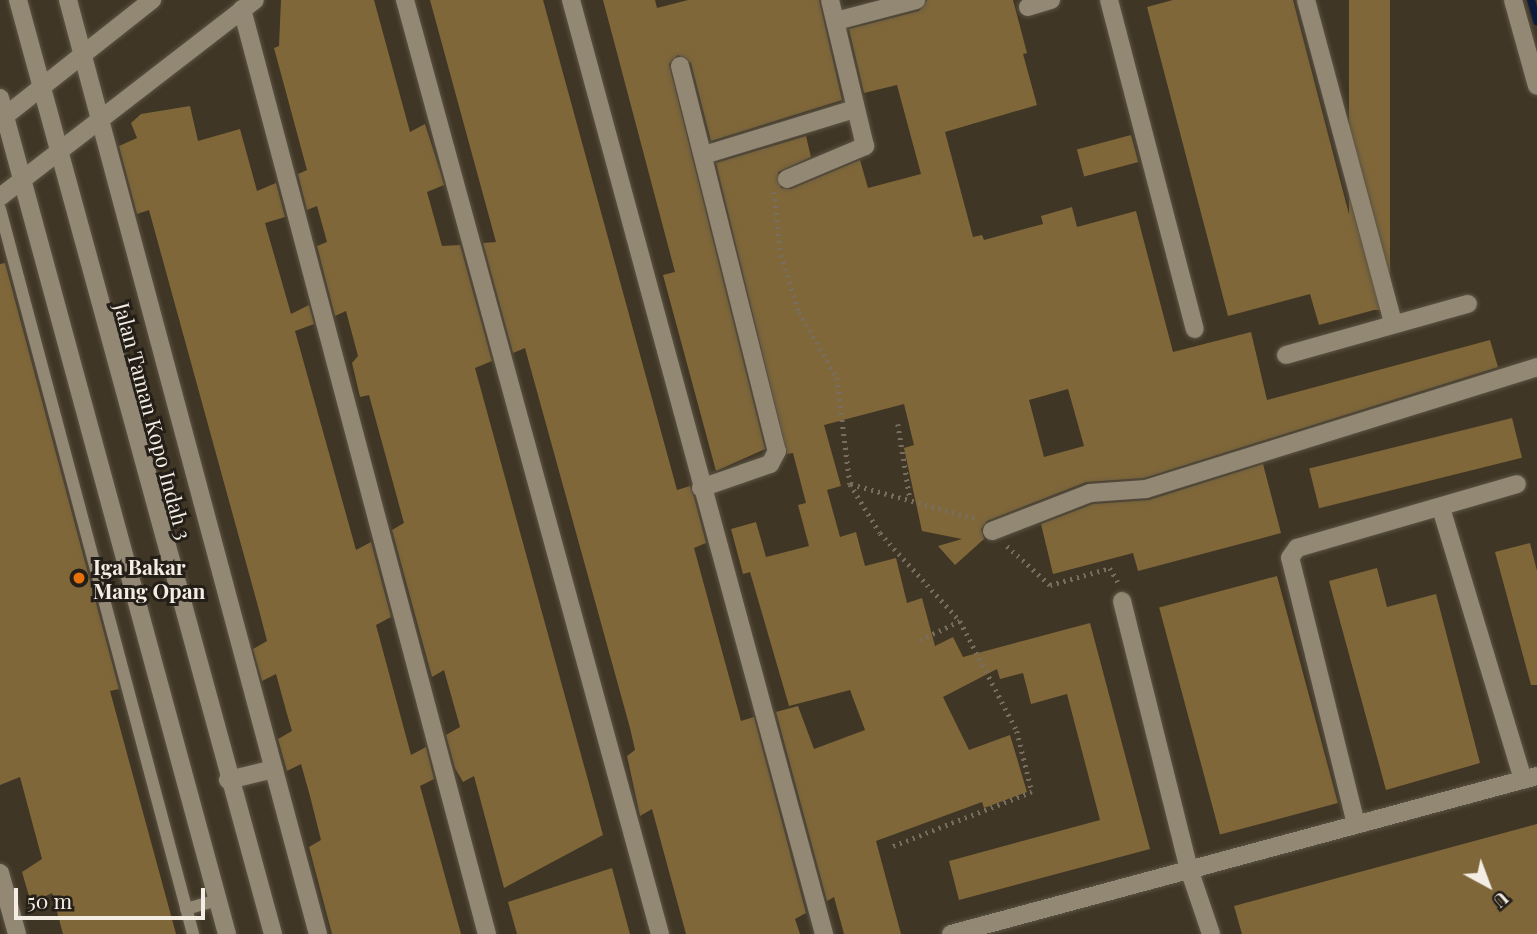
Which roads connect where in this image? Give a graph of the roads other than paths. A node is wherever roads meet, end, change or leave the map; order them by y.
1 (18, 0) edge
2 (68, 0) edge
3 (152, 0) edge
4 (405, 0) edge
5 (571, 0) edge
6 (830, 0) edge
7 (916, 0) edge
8 (1051, 0) edge
9 (1109, 0) edge
10 (1306, 0) edge
11 (1513, 0) edge
12 (248, 5) edge
13 (1028, 7) dead end
14 (836, 21) junction
15 (82, 53) junction
16 (680, 66) dead end
17 (41, 85) junction
18 (1537, 86) edge
19 (0, 98) edge
20 (854, 108) junction
21 (2, 118) edge
22 (100, 118) junction
23 (58, 151) junction
24 (704, 155) junction
25 (787, 179) road end
26 (22, 180) junction
27 (0, 197) edge
28 (0, 209) edge
29 (1468, 304) dead end
30 (1393, 323) junction
31 (1195, 329) dead end
32 (1286, 355) dead end
33 (1537, 367) edge
34 (1517, 484) dead end
35 (701, 488) junction
36 (1441, 508) junction
37 (992, 531) road end
38 (1122, 601) road end
39 (274, 769) junction
40 (1530, 778) edge
41 (228, 780) junction
42 (1356, 824) junction
43 (1189, 869) junction
44 (0, 873) edge
45 (217, 900) junction
46 (186, 909) junction
47 (17, 934) edge
48 (193, 934) edge
49 (227, 934) edge
50 (273, 934) edge
51 (318, 934) edge
52 (487, 934) edge
53 (660, 934) edge
54 (824, 934) edge
55 (951, 934) edge
56 (1211, 934) edge

1 - 17 street, Jalan Taman Kopo Indah 3
2 - 15 street
3 - 15 street
4 - 53 street
5 - 35 street
6 - 14 street
7 - 14 street
8 - 13 street
9 - 31 street
10 - 30 street
11 - 18 street
12 - 22 street
12 - 52 street
14 - 20 street
15 - 17 street
15 - 22 street
16 - 24 street
17 - 21 street
17 - 23 street, Jalan Taman Kopo Indah 3
19 - 21 street
20 - 24 street
20 - 25 street
21 - 26 street
22 - 23 street
22 - 39 street
23 - 26 street
23 - 41 street, Jalan Taman Kopo Indah 3
24 - 35 street
26 - 27 street
26 - 45 street
28 - 46 lane
29 - 30 street
30 - 32 street
33 - 37 street
34 - 36 street
35 - 54 street
36 - 40 street
36 - 42 street
38 - 43 street
39 - 41 street
39 - 51 street
40 - 42 street
41 - 50 street, Jalan Taman Kopo Indah 3
42 - 43 street
43 - 55 street
43 - 56 street
44 - 47 street
45 - 46 lane
45 - 49 street
46 - 48 lane

